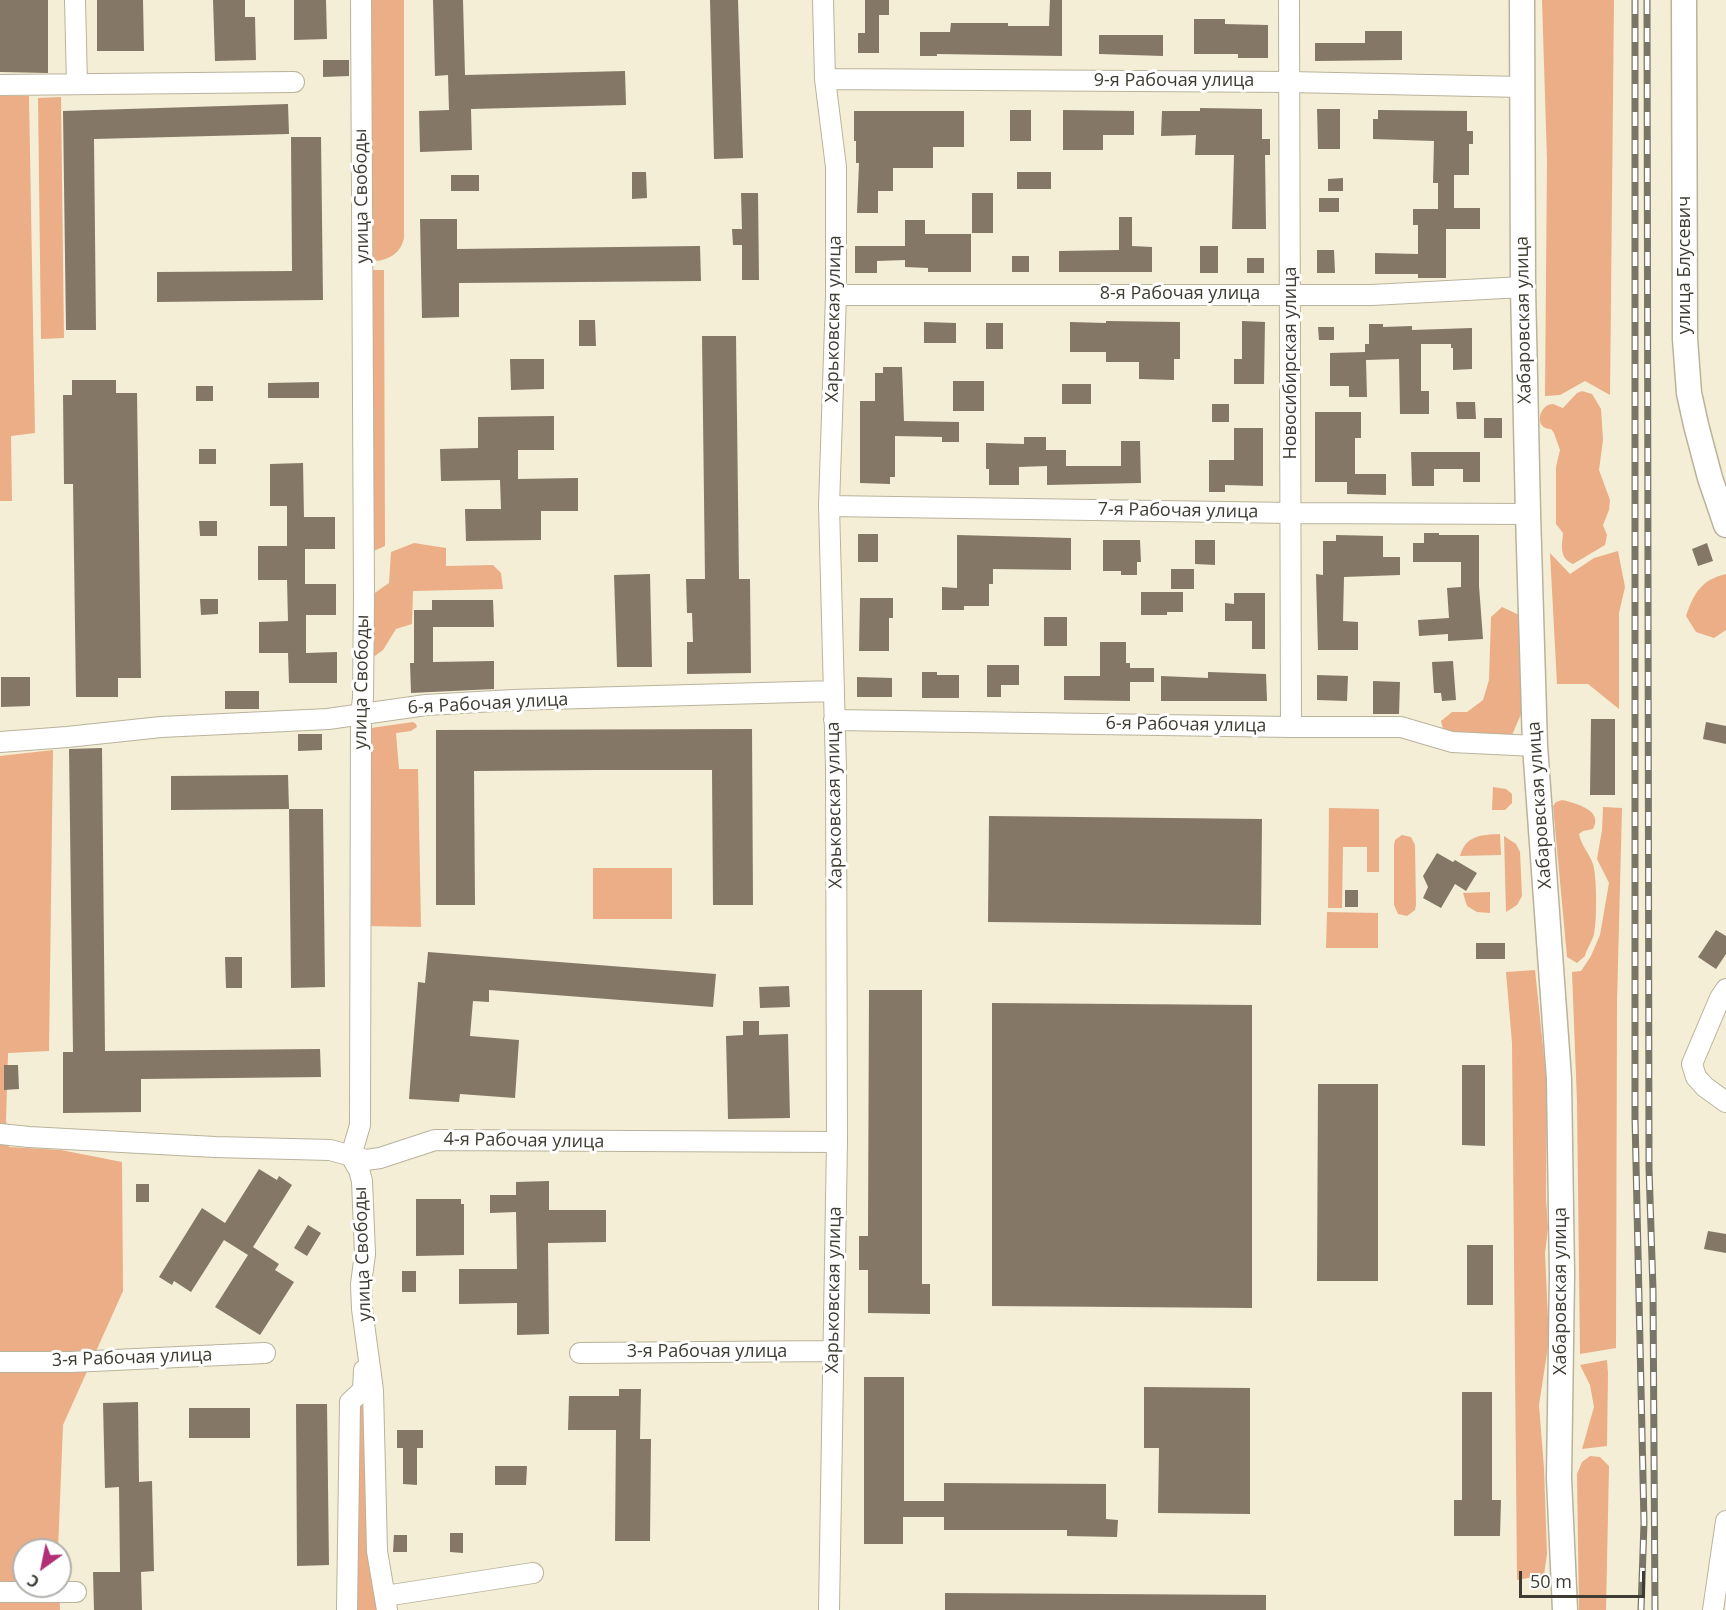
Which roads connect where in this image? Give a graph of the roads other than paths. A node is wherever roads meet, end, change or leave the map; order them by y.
1 (75, 0) edge
2 (361, 0) edge
3 (822, 0) edge
4 (1289, 0) edge
5 (1522, 0) edge
6 (1684, 0) edge
7 (825, 79) junction
8 (294, 82) dead end
9 (1289, 82) junction
10 (77, 84) junction
11 (0, 85) edge
12 (1522, 87) junction
13 (1523, 287) junction
14 (1291, 294) junction
15 (836, 295) junction
16 (829, 506) junction
17 (1291, 513) junction
18 (1527, 514) junction
19 (1726, 525) edge
20 (833, 691) junction
21 (361, 715) junction
22 (834, 720) junction
23 (1291, 727) junction
24 (0, 741) edge
25 (1535, 746) junction
26 (1726, 989) edge
27 (1726, 1102) edge
28 (0, 1134) edge
29 (837, 1142) junction
30 (351, 1156) junction
31 (833, 1352) junction
32 (265, 1353) dead end
33 (580, 1353) dead end
34 (368, 1359) junction
35 (0, 1362) edge
36 (1726, 1521) edge
37 (533, 1573) dead end
38 (0, 1592) edge
39 (76, 1592) dead end
40 (386, 1603) edge
41 (346, 1610) edge
42 (829, 1610) edge
43 (1565, 1610) edge
44 (1713, 1610) edge

1 - 10 street
2 - 21 street, улица Свободы
3 - 7 street, Харьковская улица
4 - 9 street, Новосибирская улица
5 - 12 main road, Хабаровская улица
6 - 19 main road, улица Блусевич
7 - 9 street, 9-я Рабочая улица
7 - 15 street, Харьковская улица
8 - 10 street
9 - 12 street, 9-я Рабочая улица
9 - 14 street, Новосибирская улица
10 - 11 street
12 - 13 main road, Хабаровская улица
13 - 14 street, 8-я Рабочая улица
13 - 18 main road, Хабаровская улица
14 - 15 street, 8-я Рабочая улица
14 - 17 street, Новосибирская улица
15 - 16 street, Харьковская улица
16 - 17 street, 7-я Рабочая улица
16 - 20 street, Харьковская улица
17 - 18 street, 7-я Рабочая улица
17 - 23 street, Новосибирская улица
18 - 25 main road, Хабаровская улица
20 - 21 street, 6-я Рабочая улица
20 - 22 street, Харьковская улица
21 - 24 street, 6-я Рабочая улица
21 - 30 street, улица Свободы
22 - 23 street, 6-я Рабочая улица
22 - 29 street, Харьковская улица
23 - 25 street, 6-я Рабочая улица
25 - 43 main road, Хабаровская улица
26 - 27 street
28 - 30 street, 4-я Рабочая улица
29 - 30 street, 4-я Рабочая улица
29 - 31 street, Харьковская улица
30 - 34 street, улица Свободы
31 - 33 street, 3-я Рабочая улица
31 - 42 street, Харьковская улица
32 - 35 street, 3-я Рабочая улица
34 - 40 street, улица Свободы
34 - 41 street, улица Свободы
36 - 44 street
37 - 40 street
38 - 39 street

